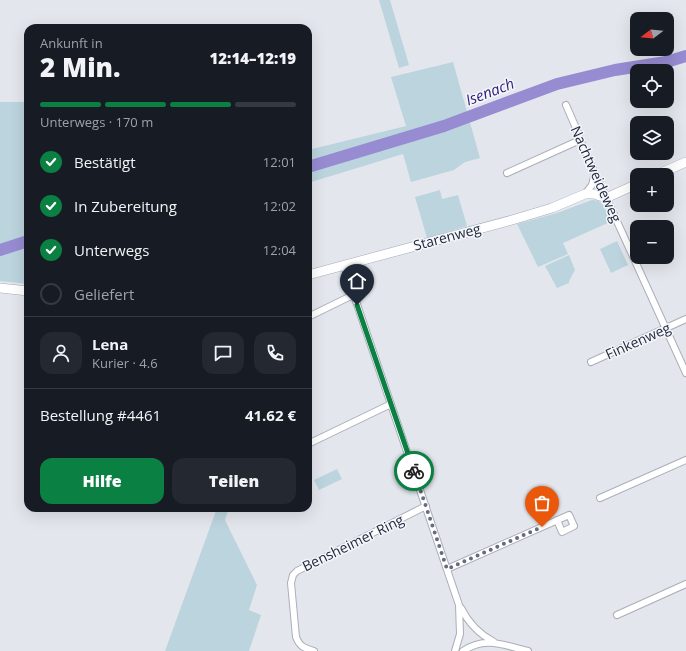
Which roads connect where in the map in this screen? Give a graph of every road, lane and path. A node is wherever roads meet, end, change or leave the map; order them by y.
1 (566, 105) dead end
2 (580, 140) junction
3 (686, 162) edge
4 (672, 168) edge
5 (507, 173) dead end
6 (595, 173) junction
7 (630, 187) edge
8 (585, 194) junction
9 (606, 198) junction
10 (344, 266) junction
11 (312, 274) edge
12 (0, 288) edge
13 (24, 291) edge
14 (353, 295) junction
15 (312, 315) edge
16 (686, 319) edge
17 (666, 328) junction
18 (591, 362) dead end
19 (686, 373) edge
20 (391, 404) junction
21 (312, 442) edge
22 (686, 460) edge
23 (600, 498) dead end
24 (426, 506) junction
25 (557, 520) dead end
26 (447, 569) junction
27 (686, 584) edge
28 (460, 605) junction
29 (617, 615) dead end
30 (494, 642) junction
31 (314, 651) edge
32 (455, 651) edge
33 (463, 651) edge
34 (528, 651) edge

1 - 2 street, Nachtweideweg
2 - 5 street
2 - 6 street, Nachtweideweg
3 - 4 street
6 - 8 street
6 - 9 street, Nachtweideweg
7 - 9 street
8 - 9 street
8 - 10 street, Starenweg
9 - 17 street, Nachtweideweg
10 - 11 street, Starenweg
10 - 14 street
12 - 13 street
14 - 15 street
14 - 20 street
16 - 17 street, Finkenweg
17 - 18 street, Finkenweg
17 - 19 street, Nachtweideweg
20 - 21 street
20 - 24 street
22 - 23 street
24 - 26 street
24 - 31 street, Bensheimer Ring
25 - 26 street
26 - 28 street
27 - 29 street
28 - 30 street
28 - 32 street
30 - 33 street
30 - 34 street

